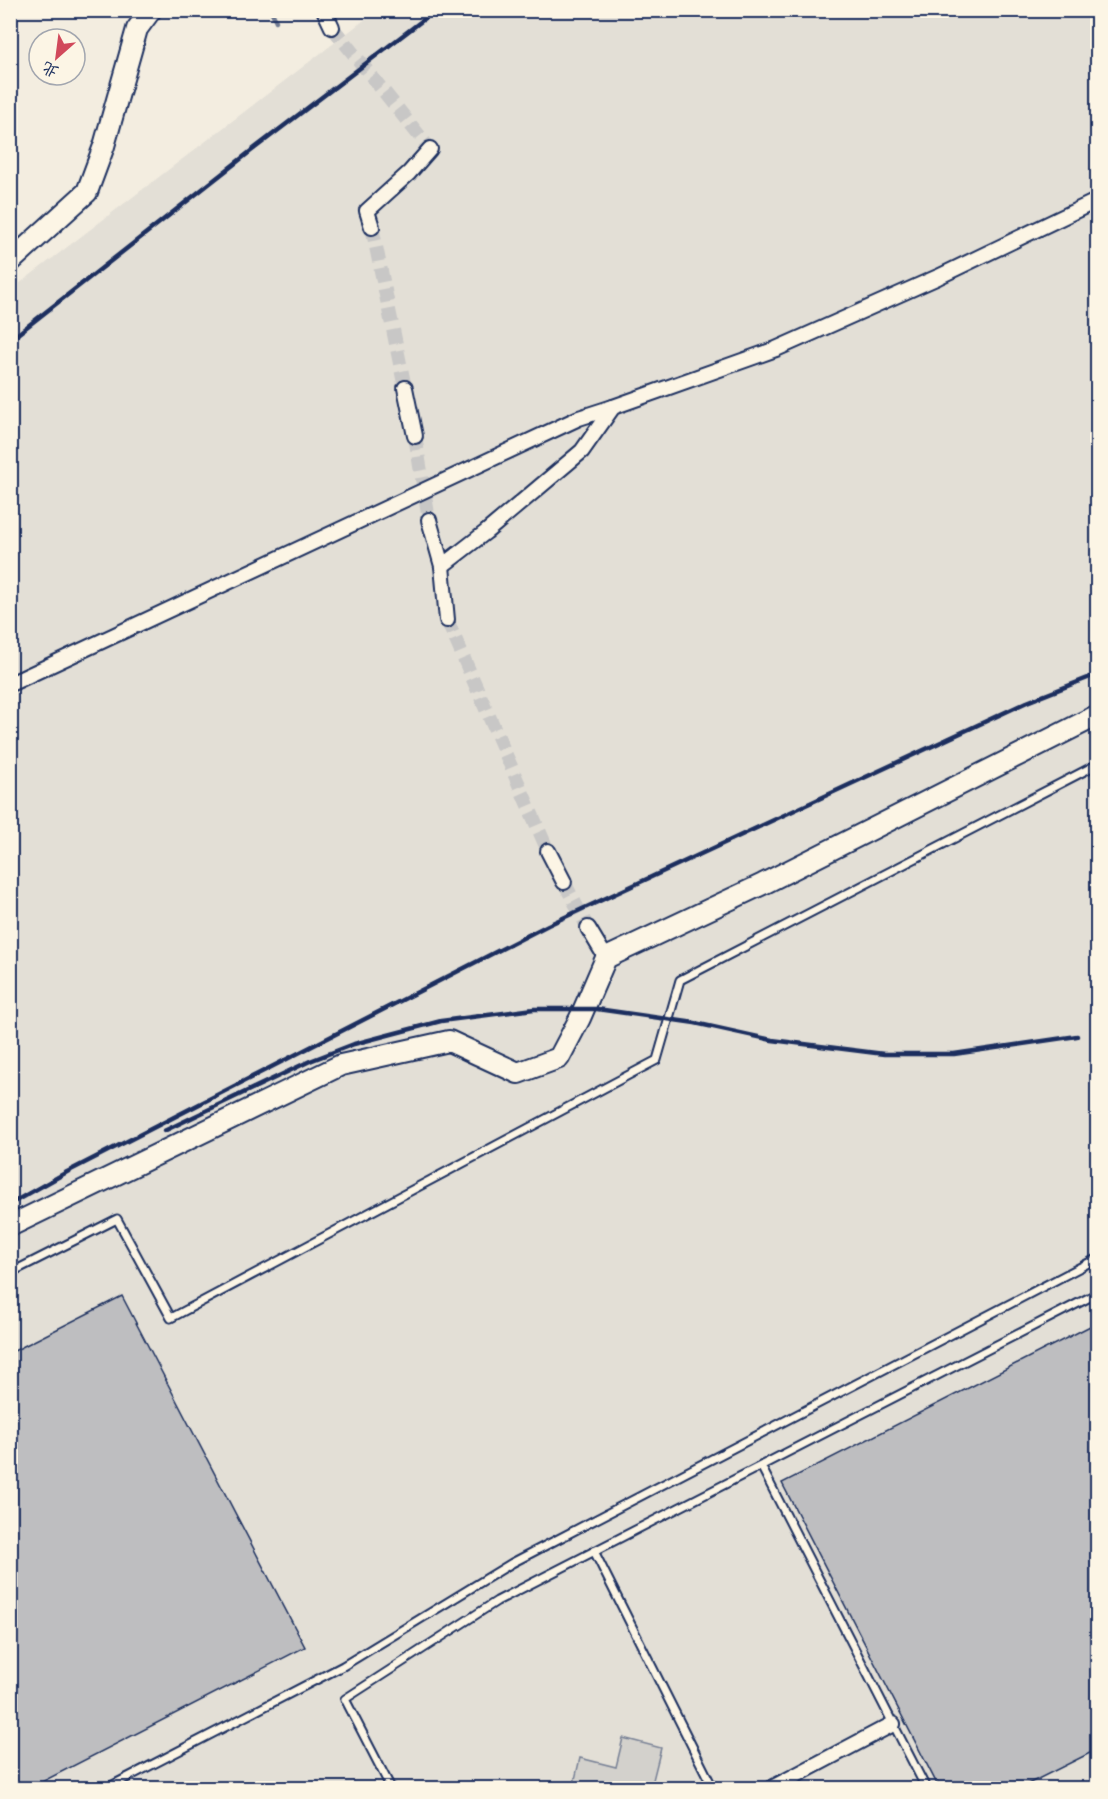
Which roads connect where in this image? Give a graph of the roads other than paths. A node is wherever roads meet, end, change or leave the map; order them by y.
1 (151, 10) edge
2 (324, 10) edge
3 (332, 27) tunnel mouth
4 (430, 149) dead end
5 (1098, 200) edge
6 (372, 227) tunnel mouth
7 (10, 262) edge
8 (405, 388) tunnel mouth
9 (613, 407) junction
10 (415, 436) tunnel mouth
11 (429, 520) tunnel mouth
12 (442, 566) junction
13 (447, 620) tunnel mouth
14 (10, 684) edge
15 (1097, 718) edge
16 (1098, 764) edge
17 (548, 851) tunnel mouth
18 (564, 882) tunnel mouth
19 (588, 928) tunnel mouth
20 (606, 958) junction
21 (10, 1226) edge
22 (1098, 1258) edge
23 (10, 1273) edge
24 (1098, 1293) edge
25 (761, 1466) junction
26 (594, 1551) junction
27 (893, 1724) junction
28 (107, 1788) edge
29 (391, 1788) edge
30 (713, 1788) edge
31 (772, 1788) edge
32 (926, 1788) edge

1 - 7 street
2 - 3 street
4 - 6 street
5 - 9 street
8 - 10 street
9 - 12 street
9 - 14 street
11 - 12 street
12 - 13 street
15 - 20 street
16 - 23 lane
17 - 18 street
19 - 20 street
20 - 21 street
22 - 28 lane
24 - 25 lane
25 - 26 lane
25 - 27 lane
26 - 29 lane
26 - 30 lane
27 - 31 street
27 - 32 lane

